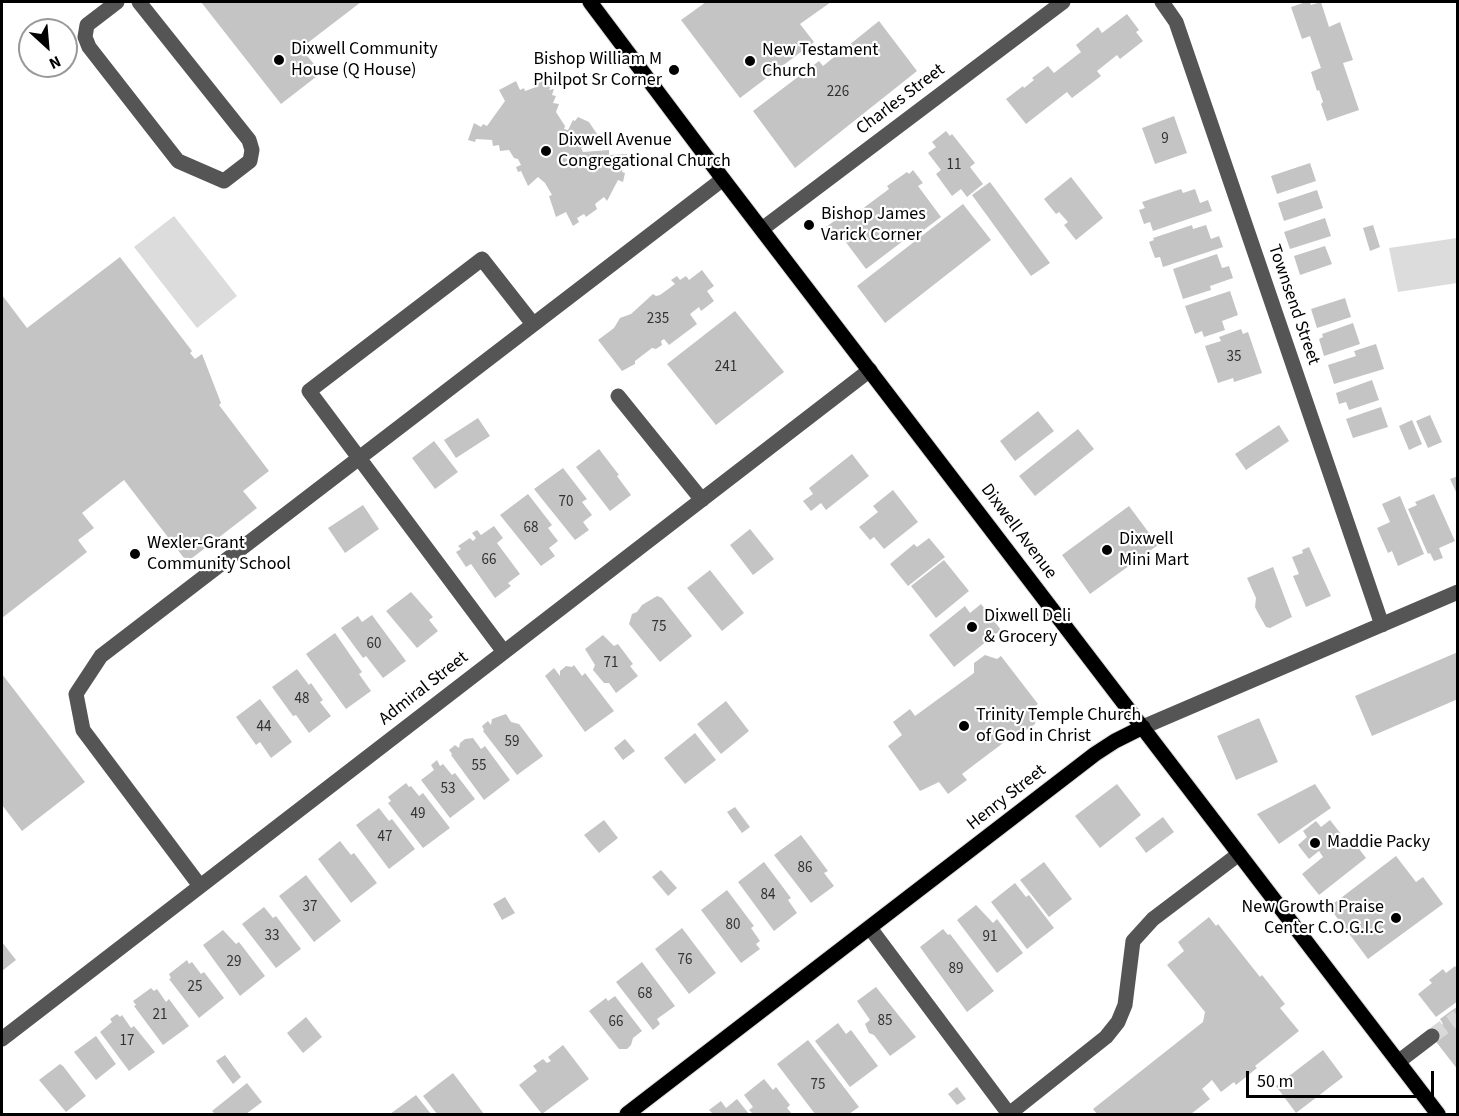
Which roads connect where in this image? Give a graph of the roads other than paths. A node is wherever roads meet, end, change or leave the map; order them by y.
1 (117, 2) edge
2 (139, 2) edge
3 (590, 2) edge
4 (1063, 2) edge
5 (1162, 2) edge
6 (723, 179) junction
7 (762, 229) junction
8 (533, 324) junction
9 (870, 370) junction
10 (618, 396) dead end
11 (358, 459) junction
12 (702, 500) junction
13 (1458, 592) edge
14 (1382, 625) junction
15 (504, 652) junction
16 (1143, 727) junction
17 (1239, 854) junction
18 (200, 886) junction
19 (870, 928) junction
20 (1432, 1036) tunnel mouth
21 (2, 1039) edge
22 (1398, 1062) junction
23 (627, 1114) edge
24 (1009, 1114) edge
25 (1438, 1114) edge

1 - 2 street
3 - 6 main road, Dixwell Avenue
4 - 7 street, Charles Street
5 - 14 street, Townsend Street
6 - 7 main road, Dixwell Avenue
6 - 8 street
7 - 9 main road, Dixwell Avenue
8 - 11 street
8 - 11 street
9 - 12 street, Admiral Street
9 - 16 main road, Dixwell Avenue
10 - 12 street
11 - 15 street
11 - 18 street
12 - 15 street, Admiral Street
13 - 14 street, Henry Street
14 - 16 street, Henry Street
15 - 18 street, Admiral Street
16 - 17 main road, Dixwell Avenue
16 - 19 main road, Henry Street
17 - 22 main road, Dixwell Avenue
17 - 24 street
18 - 21 street, Admiral Street
19 - 23 main road, Henry Street
19 - 24 street
20 - 22 street
22 - 25 main road, Dixwell Avenue

